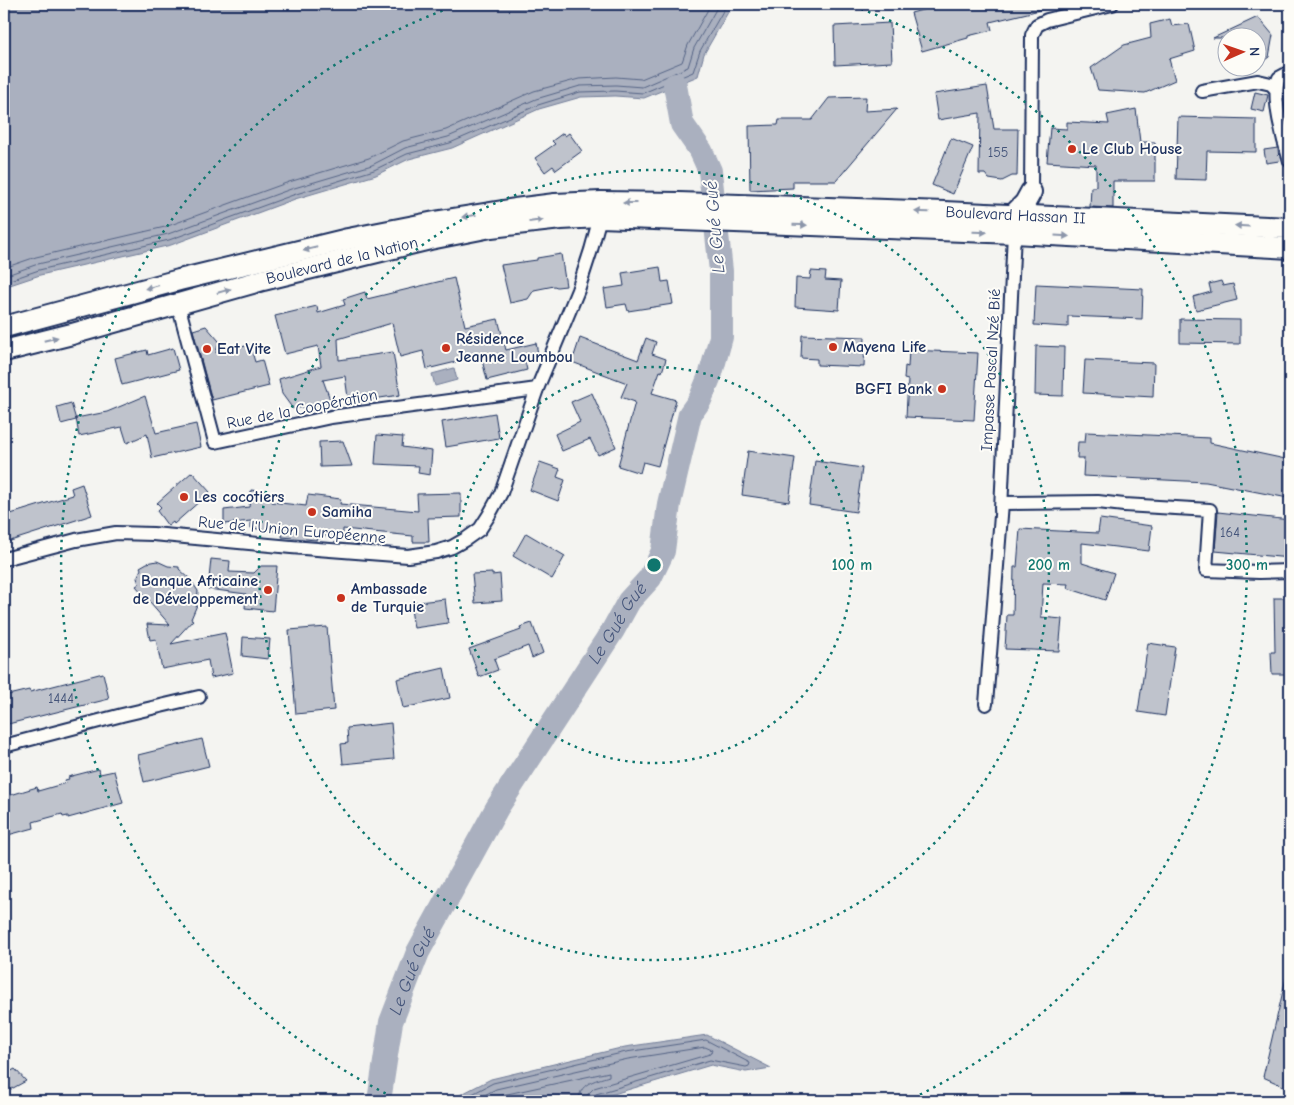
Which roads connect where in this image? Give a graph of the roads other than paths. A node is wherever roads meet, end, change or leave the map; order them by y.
1 (1112, 4) edge
2 (1290, 72) edge
3 (1276, 89) junction
4 (1202, 90) dead end
5 (1290, 161) edge
6 (1032, 192) junction
7 (742, 205) joint
8 (1047, 217) junction
9 (600, 218) junction
10 (689, 221) joint
11 (1013, 224) junction
12 (1290, 228) edge
13 (1290, 248) edge
14 (178, 304) junction
15 (4, 326) edge
16 (4, 351) edge
17 (537, 388) junction
18 (1002, 506) junction
19 (4, 559) edge
20 (1290, 571) edge
21 (199, 697) dead end
22 (986, 704) dead end
23 (4, 746) edge

1 - 6 street
2 - 3 street
3 - 4 street
3 - 5 street
6 - 8 main road
6 - 11 main road
11 -> 7 main road, Boulevard Hassan II
7 -> 15 main road, Boulevard de la Nation
8 - 11 main road, Boulevard Hassan II
12 -> 8 main road, Boulevard Hassan II
9 - 10 main road, Boulevard de la Nation
14 -> 9 main road, Boulevard de la Nation
9 - 17 street, Rue de l'Union Européenne
10 -> 11 main road, Boulevard Hassan II
11 -> 13 main road, Boulevard Hassan II
11 - 18 street, Impasse Pascal Nzé Bié
16 -> 14 main road, Boulevard de la Nation
14 - 17 street, Rue de la Coopération
17 - 19 street, Rue de l'Union Européenne
18 - 20 street
18 - 22 street, Impasse Pascal Nzé Bié
21 - 23 street

